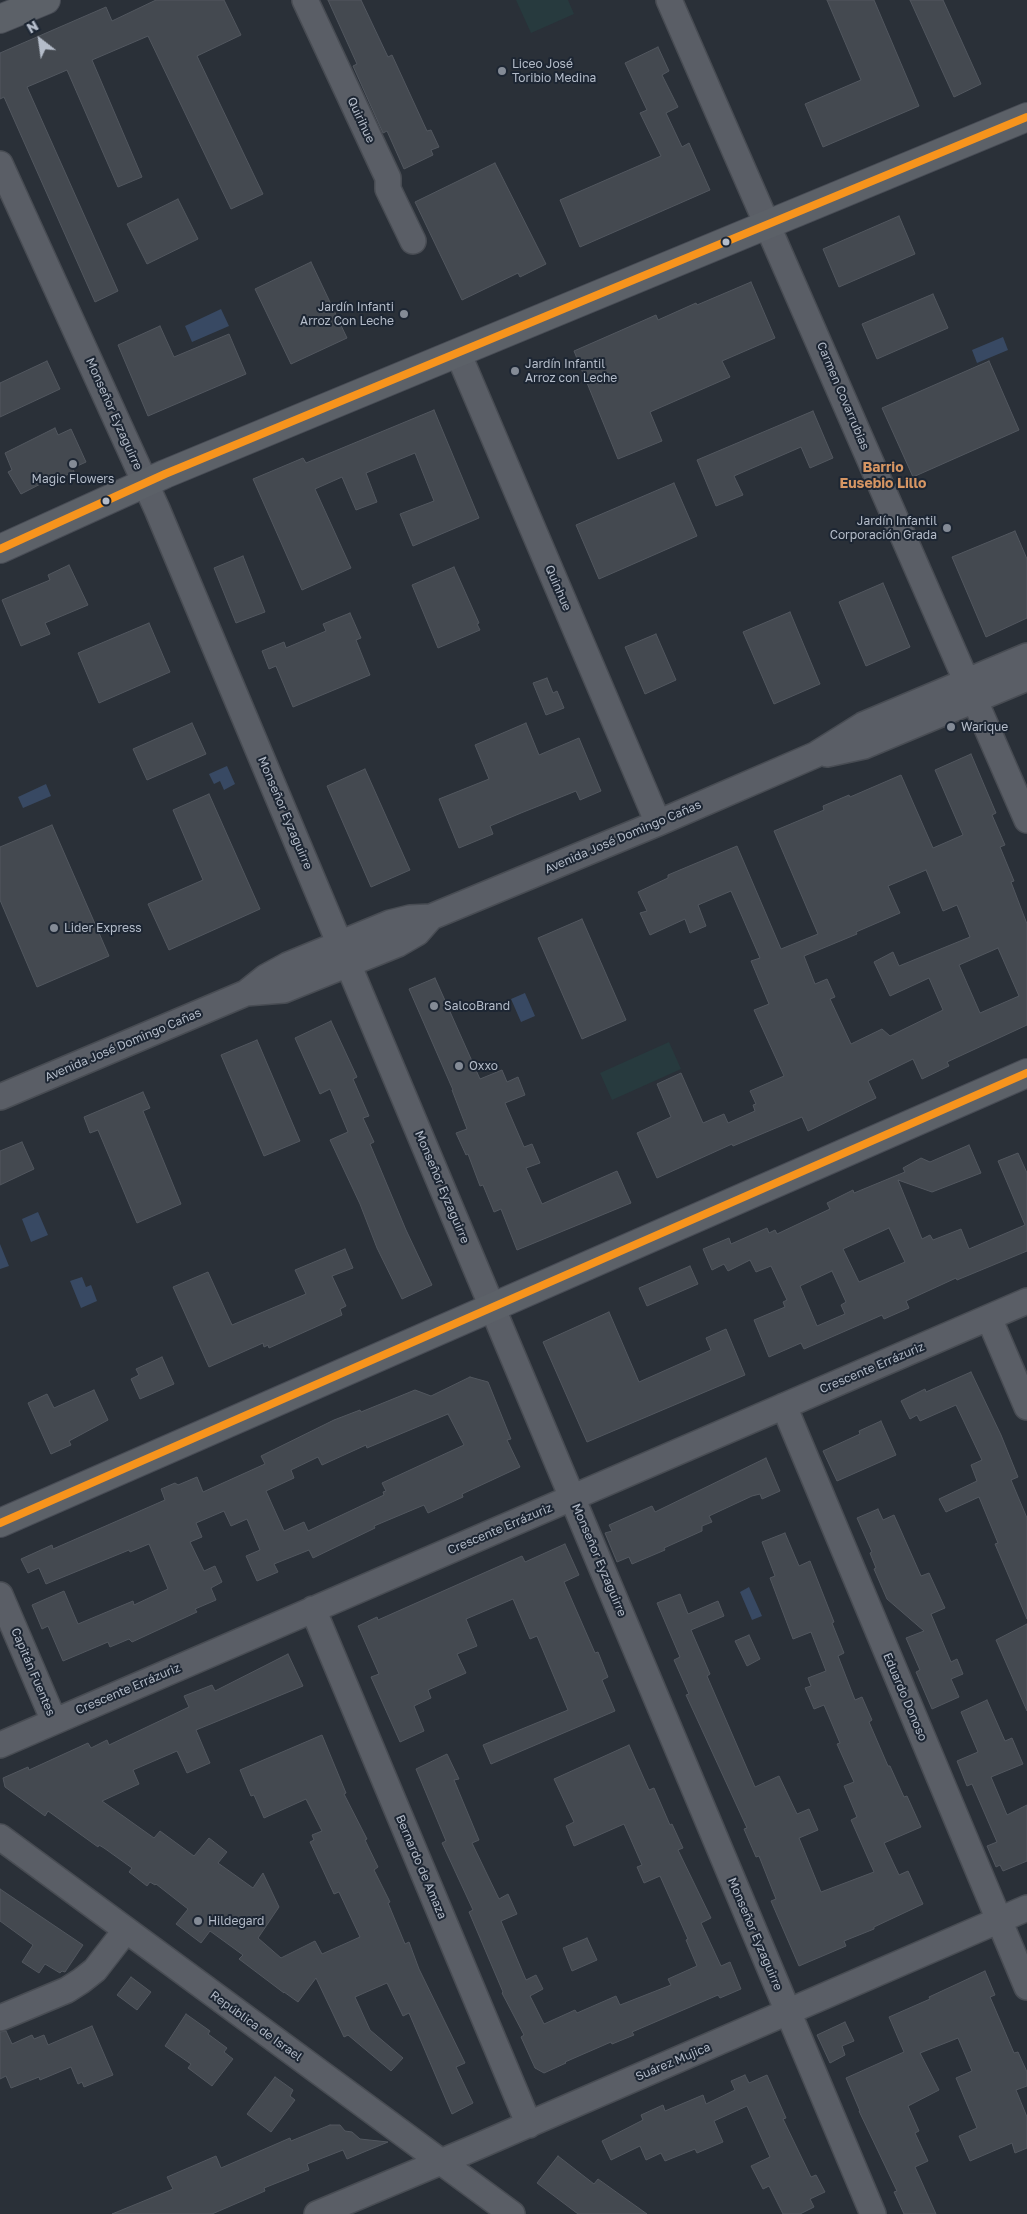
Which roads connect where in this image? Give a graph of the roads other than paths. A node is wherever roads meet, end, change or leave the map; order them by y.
1 (46, 0) edge
2 (304, 0) edge
3 (669, 0) edge
4 (0, 19) edge
5 (1027, 117) edge
6 (0, 164) edge
7 (768, 224) junction
8 (414, 241) dead end
9 (458, 353) junction
10 (145, 483) junction
11 (0, 549) edge
12 (1027, 656) edge
13 (1027, 678) edge
14 (971, 692) junction
15 (1027, 820) edge
16 (658, 823) junction
17 (344, 954) junction
18 (1027, 1073) edge
19 (0, 1097) edge
20 (1027, 1301) edge
21 (492, 1306) junction
22 (989, 1318) junction
23 (784, 1406) junction
24 (1027, 1407) edge
25 (572, 1497) junction
26 (0, 1522) edge
27 (0, 1595) edge
28 (313, 1609) junction
29 (54, 1721) junction
30 (0, 1744) edge
31 (0, 1837) edge
32 (1027, 1908) edge
33 (999, 1920) junction
34 (126, 1930) junction
35 (1027, 1987) edge
36 (788, 2012) junction
37 (0, 2018) edge
38 (529, 2125) junction
39 (442, 2162) junction
40 (317, 2214) edge
41 (512, 2214) edge
42 (873, 2214) edge

1 - 4 main road
2 - 8 street, Quirihue
3 - 7 street, Carmen Covarrubias
5 - 7 main road
6 - 10 street, Monseñor Eyzaguirre
7 - 9 main road
7 - 14 street, Carmen Covarrubias
9 - 10 main road
9 - 16 street, Quinhue
10 - 11 main road
10 - 17 street, Monseñor Eyzaguirre
12 - 14 street, Avenida José Domingo Cañas
13 - 14 street, Avenida José Domingo Cañas
14 - 15 street, Carmen Covarrubias
14 - 16 street, Avenida José Domingo Cañas
16 - 17 street, Avenida José Domingo Cañas
17 - 19 street, Avenida José Domingo Cañas
17 - 21 street, Monseñor Eyzaguirre
18 - 21 main road
20 - 22 street, Crescente Errázuriz
21 - 25 street, Monseñor Eyzaguirre
21 - 26 main road
22 - 23 street, Crescente Errázuriz
22 - 24 street
23 - 25 street, Crescente Errázuriz
23 - 33 street, Eduardo Donoso
25 - 28 street, Crescente Errázuriz
25 - 36 street, Monseñor Eyzaguirre
27 - 29 street, Capitán Fuentes
28 - 29 street, Crescente Errázuriz
28 - 38 street, Bernardo de Amaza
29 - 30 street, Crescente Errázuriz
31 - 34 street, República de Israel
32 - 33 street, Suárez Mujica
33 - 35 street, Eduardo Donoso
33 - 36 street, Suárez Mujica
34 - 37 street
34 - 39 street, República de Israel
36 - 38 street, Suárez Mujica
36 - 42 street, Monseñor Eyzaguirre
38 - 39 street, Suárez Mujica
39 - 40 street, Suárez Mujica
39 - 41 street, República de Israel

